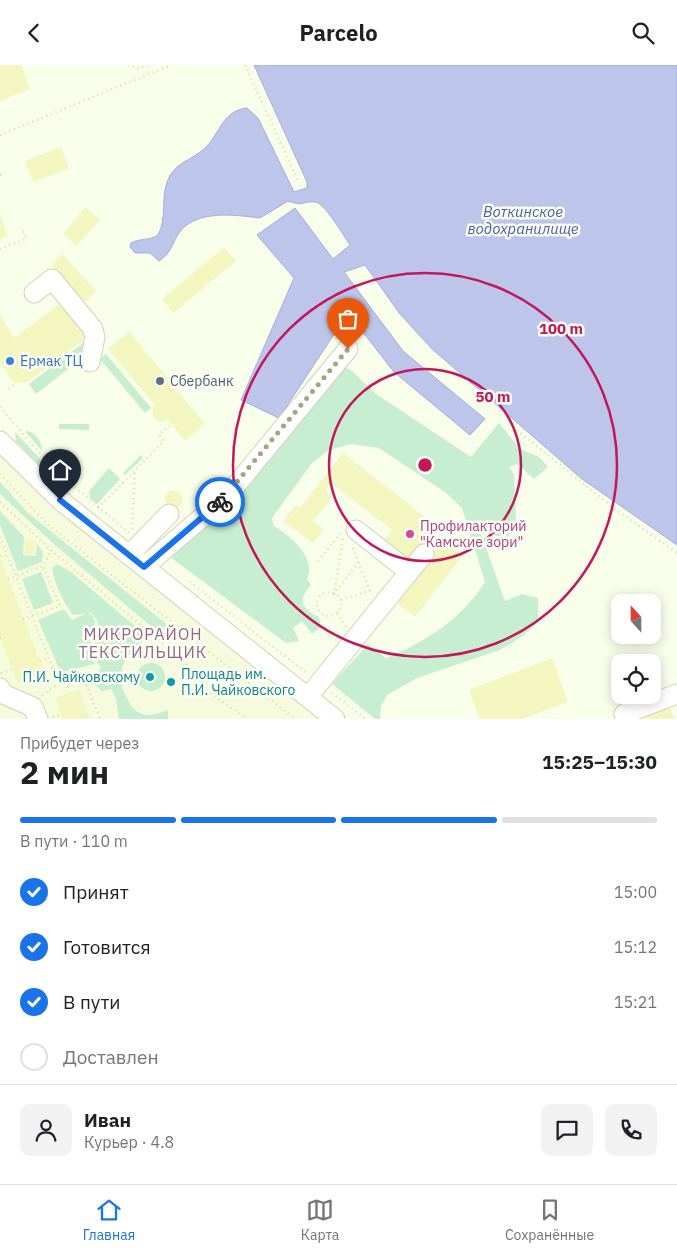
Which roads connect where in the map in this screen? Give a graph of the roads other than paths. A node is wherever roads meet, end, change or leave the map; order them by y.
1 (34, 293) dead end
2 (348, 349) dead end
3 (90, 362) dead end
4 (0, 441) edge
5 (168, 514) dead end
6 (354, 537) road end
7 (424, 553) dead end
8 (129, 555) junction
9 (144, 567) junction
10 (409, 572) junction
11 (0, 688) edge
12 (313, 690) junction
13 (677, 694) edge
14 (33, 712) edge
15 (335, 719) edge
16 (626, 719) edge

1 - 3 street
2 - 9 street
4 - 8 street
5 - 8 street
6 - 10 street
7 - 10 street
8 - 9 street
9 - 12 street
10 - 12 street
11 - 14 street
12 - 15 street
13 - 16 street

